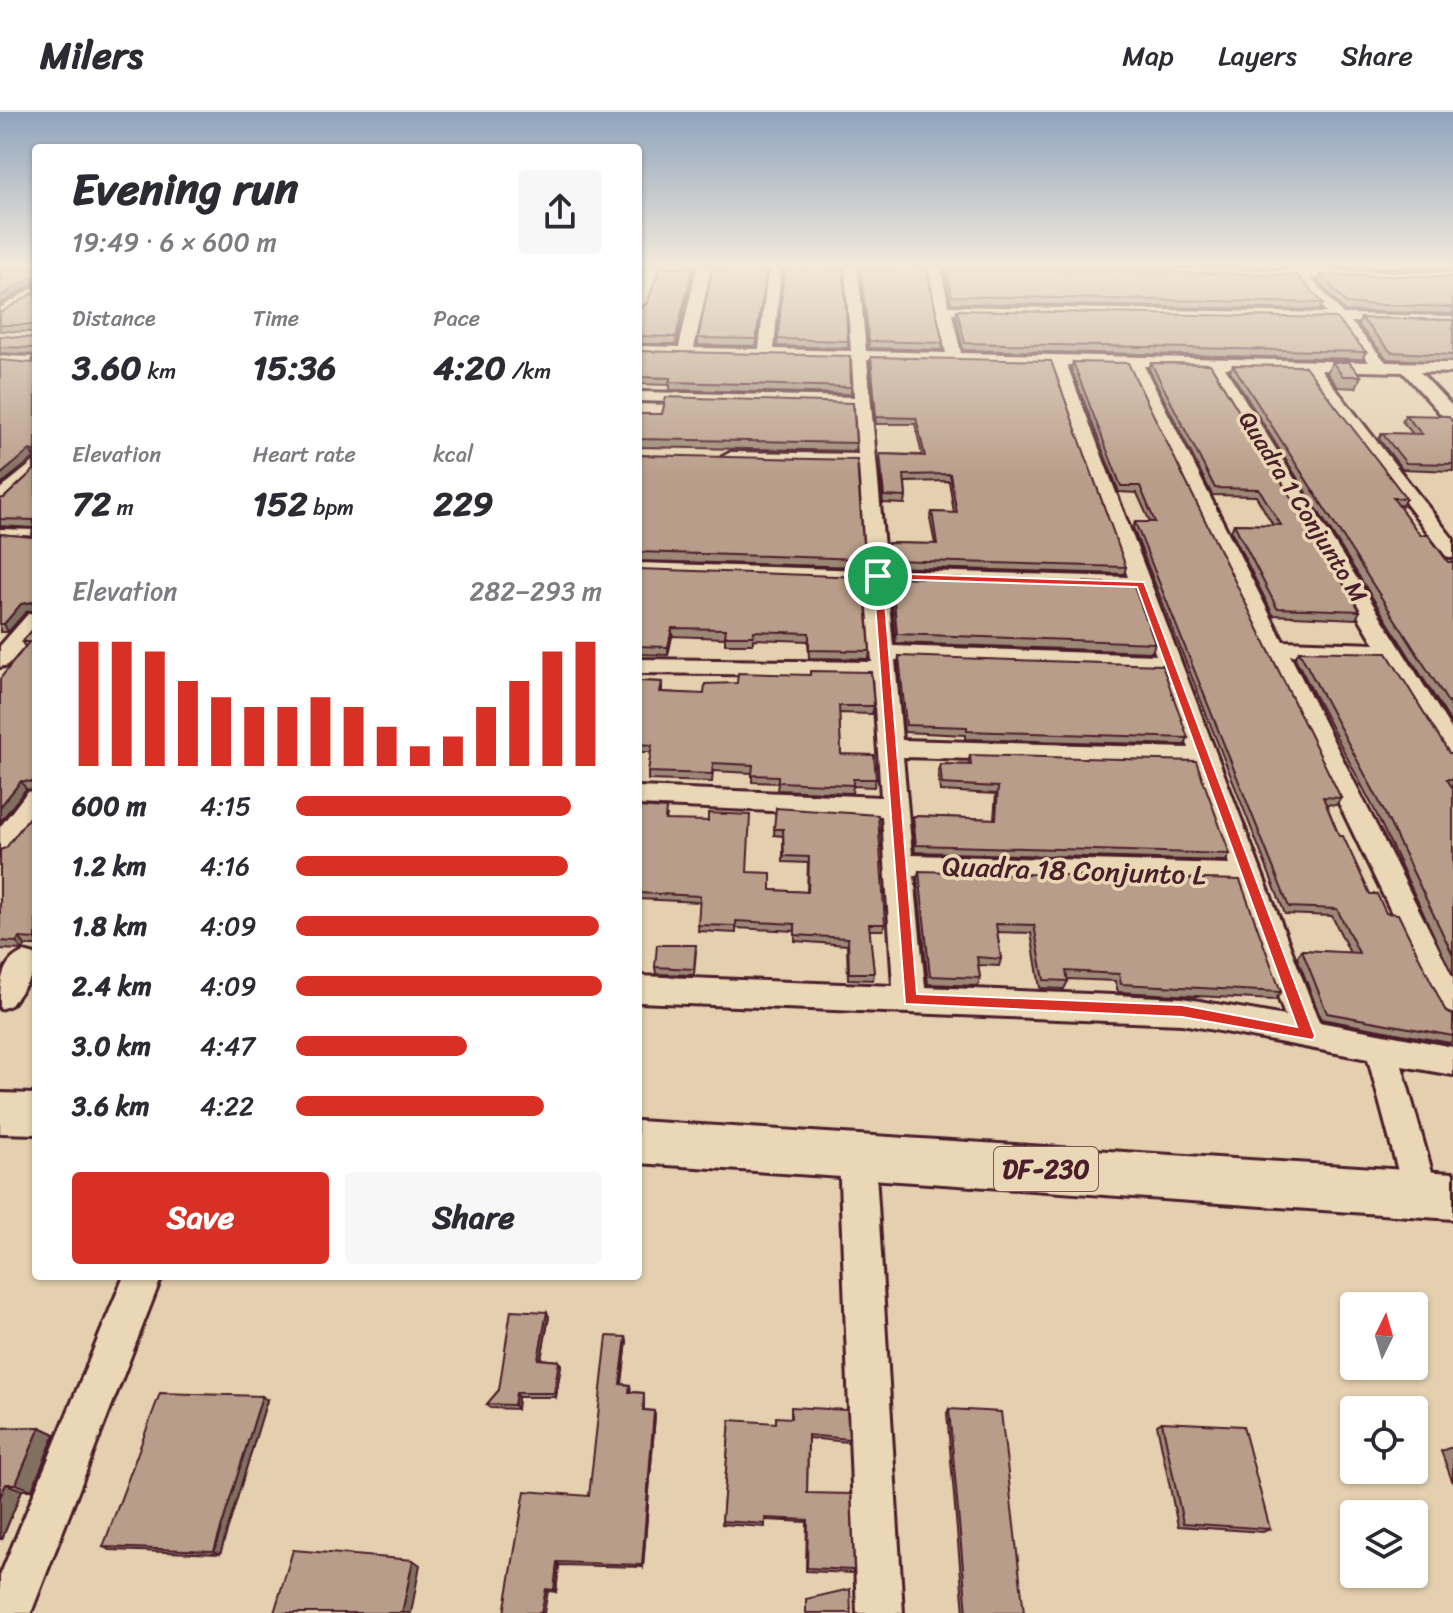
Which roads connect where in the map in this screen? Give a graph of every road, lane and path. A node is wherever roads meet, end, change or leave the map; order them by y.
1 (689, 337) edge
2 (768, 337) edge
3 (859, 337) edge
4 (949, 337) edge
5 (1356, 337) edge
6 (686, 352) junction
7 (766, 354) junction
8 (861, 356) junction
9 (955, 358) junction
10 (1058, 360) junction
11 (0, 361) edge
12 (19, 361) junction
13 (32, 362) edge
14 (1134, 362) junction
15 (1214, 363) junction
16 (1309, 365) junction
17 (1382, 367) junction
18 (1407, 367) junction
19 (1453, 368) edge
20 (0, 376) edge
21 (644, 376) edge
22 (865, 402) junction
23 (1453, 417) edge
24 (715, 457) edge
25 (869, 460) junction
26 (32, 469) edge
27 (0, 499) edge
28 (0, 535) edge
29 (32, 536) edge
30 (1453, 552) edge
31 (642, 569) edge
32 (878, 576) junction
33 (1141, 584) junction
34 (32, 624) edge
35 (1275, 648) junction
36 (1391, 651) junction
37 (0, 660) edge
38 (884, 661) junction
39 (1169, 662) junction
40 (642, 666) edge
41 (891, 748) junction
42 (1453, 752) edge
43 (1205, 757) junction
44 (642, 796) edge
45 (32, 804) edge
46 (896, 807) junction
47 (0, 847) edge
48 (900, 865) junction
49 (1248, 875) junction
50 (20, 964) edge
51 (642, 989) edge
52 (0, 996) edge
53 (910, 1000) junction
54 (1453, 1008) edge
55 (1308, 1036) junction
56 (1381, 1048) junction
57 (1453, 1061) edge
58 (0, 1113) edge
59 (32, 1114) edge
60 (642, 1142) edge
61 (857, 1156) junction
62 (1436, 1194) edge
63 (141, 1280) edge
64 (8, 1613) edge
65 (880, 1613) edge

1 - 6 street
2 - 7 street
3 - 8 street
4 - 9 street
5 - 17 street
6 - 7 street
6 - 21 street
7 - 8 street
8 - 9 street
8 - 22 street
9 - 10 street
10 - 14 street
10 - 33 street
11 - 12 street
12 - 13 street
12 - 20 street
14 - 15 street
14 - 35 street
15 - 16 street
15 - 36 street, Quadra 1 Conjunto M
16 - 17 street
16 - 30 street
17 - 18 street
18 - 19 street
18 - 23 street
21 - 22 street
22 - 25 street
24 - 25 street
25 - 32 street
26 - 27 street
28 - 29 street
31 - 32 street
32 - 33 street
32 - 38 street
33 - 39 street
34 - 37 street
35 - 36 street
35 - 54 street
36 - 42 street, Quadra 1 Conjunto M
38 - 39 street
38 - 40 street
38 - 41 street
39 - 43 street
41 - 43 street
41 - 46 street
43 - 49 street
44 - 46 street
45 - 47 street
46 - 48 street
48 - 49 street, Quadra 18 Conjunto L
48 - 53 street
49 - 55 street
50 - 52 street
51 - 53 street
53 - 55 street
55 - 56 street
56 - 57 street
56 - 62 street
58 - 59 main road
60 - 61 main road, DF-230 / DF-230
61 - 62 main road, DF-230 / DF-230
61 - 65 street
63 - 64 street

